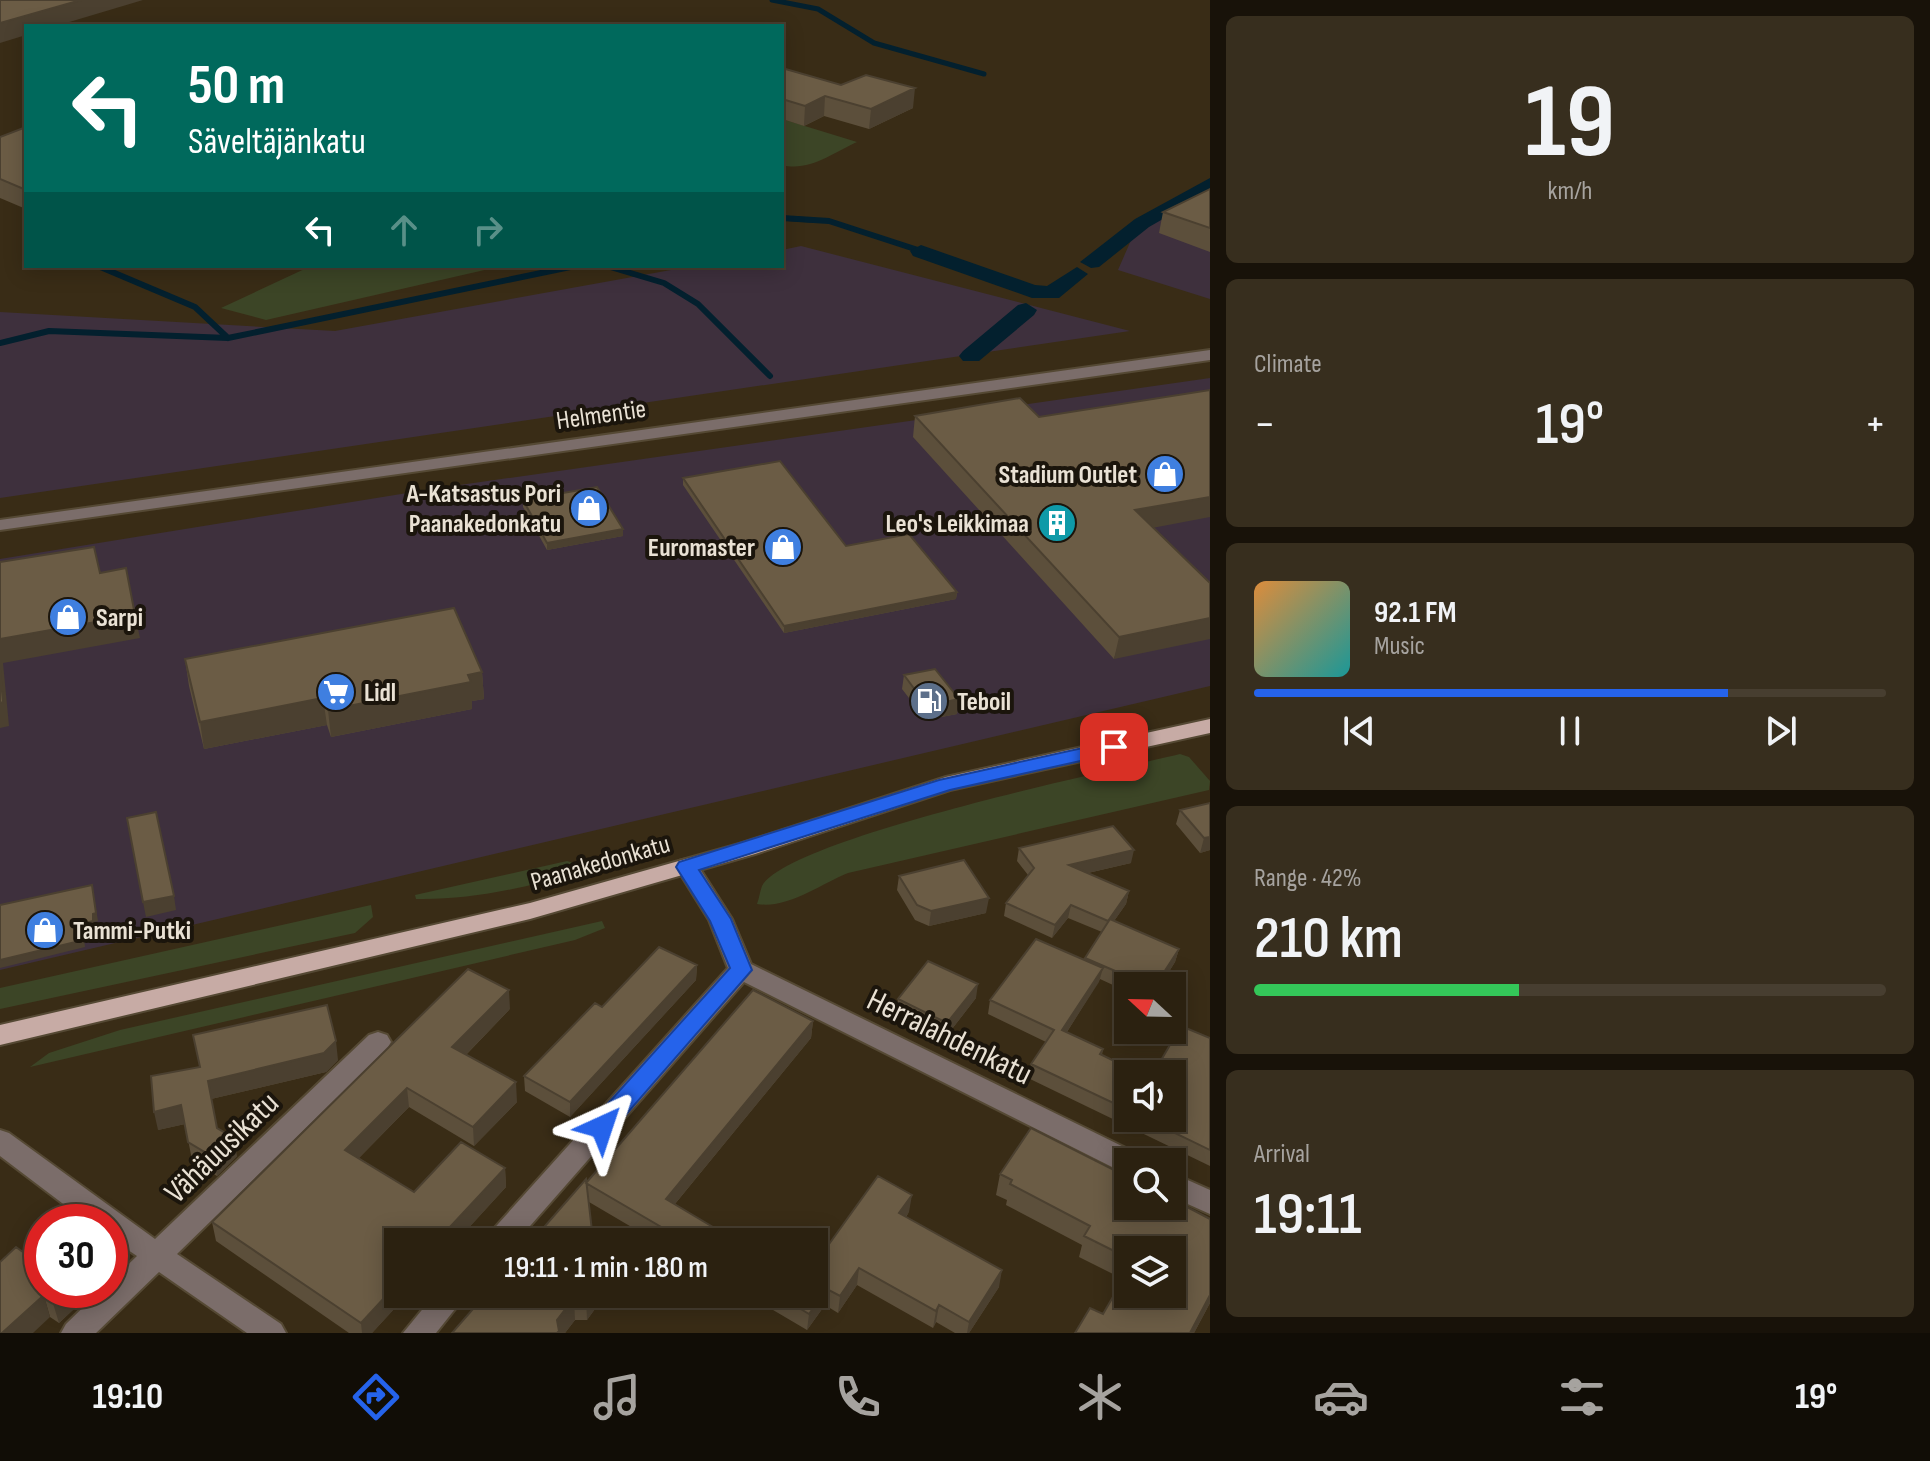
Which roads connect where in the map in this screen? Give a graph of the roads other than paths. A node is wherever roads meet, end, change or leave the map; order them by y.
1 (1210, 355) edge
2 (0, 525) edge
3 (1210, 726) edge
4 (687, 867) junction
5 (741, 970) junction
6 (0, 1035) edge
7 (378, 1042) dead end
8 (0, 1141) edge
9 (1114, 1155) edge
10 (1186, 1191) edge
11 (1210, 1203) edge
12 (85, 1204) edge
13 (511, 1228) edge
14 (128, 1235) edge
15 (156, 1255) junction
16 (440, 1308) edge
17 (76, 1333) edge
18 (271, 1333) edge
19 (418, 1333) edge

1 - 2 street, Helmentie
3 - 4 main road, Paanakedonkatu
4 - 5 street
4 - 6 main road, Paanakedonkatu
5 - 9 street, Herralahdenkatu
5 - 13 street
7 - 15 street, Vähäuusikatu
8 - 12 street
10 - 11 street
14 - 15 street
15 - 17 street, Vähäuusikatu
15 - 18 street
16 - 19 street

